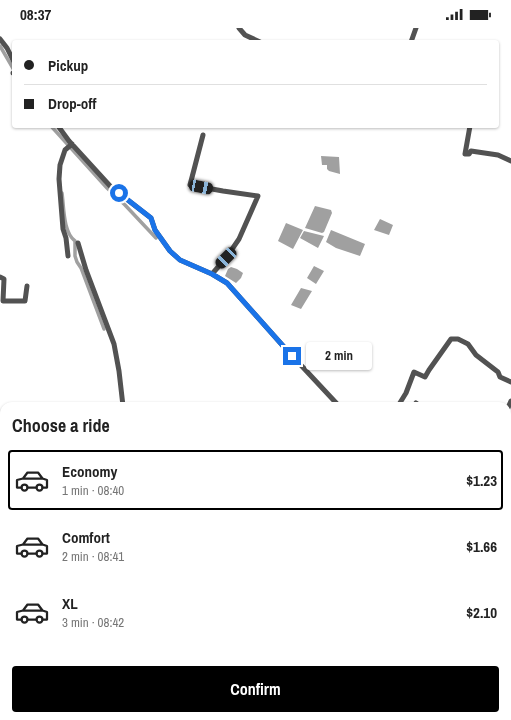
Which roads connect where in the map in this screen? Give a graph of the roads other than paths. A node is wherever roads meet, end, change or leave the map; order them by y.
1 (239, 28) edge
2 (416, 28) edge
3 (0, 39) edge
4 (256, 40) edge
5 (411, 40) edge
6 (12, 58) edge
7 (60, 128) edge
8 (470, 128) edge
9 (203, 135) dead end
10 (72, 144) junction
11 (511, 161) edge
12 (78, 242) dead end
13 (68, 256) dead end
14 (212, 274) junction
15 (0, 277) edge
16 (27, 286) dead end
17 (511, 382) edge
18 (123, 402) edge
19 (335, 402) edge
20 (400, 402) edge

1 - 4 street
2 - 5 street
3 - 6 street
7 - 10 street
8 - 11 street
9 - 14 street
10 - 13 street
10 - 14 street
12 - 18 street
14 - 19 street
15 - 16 street
17 - 20 street

